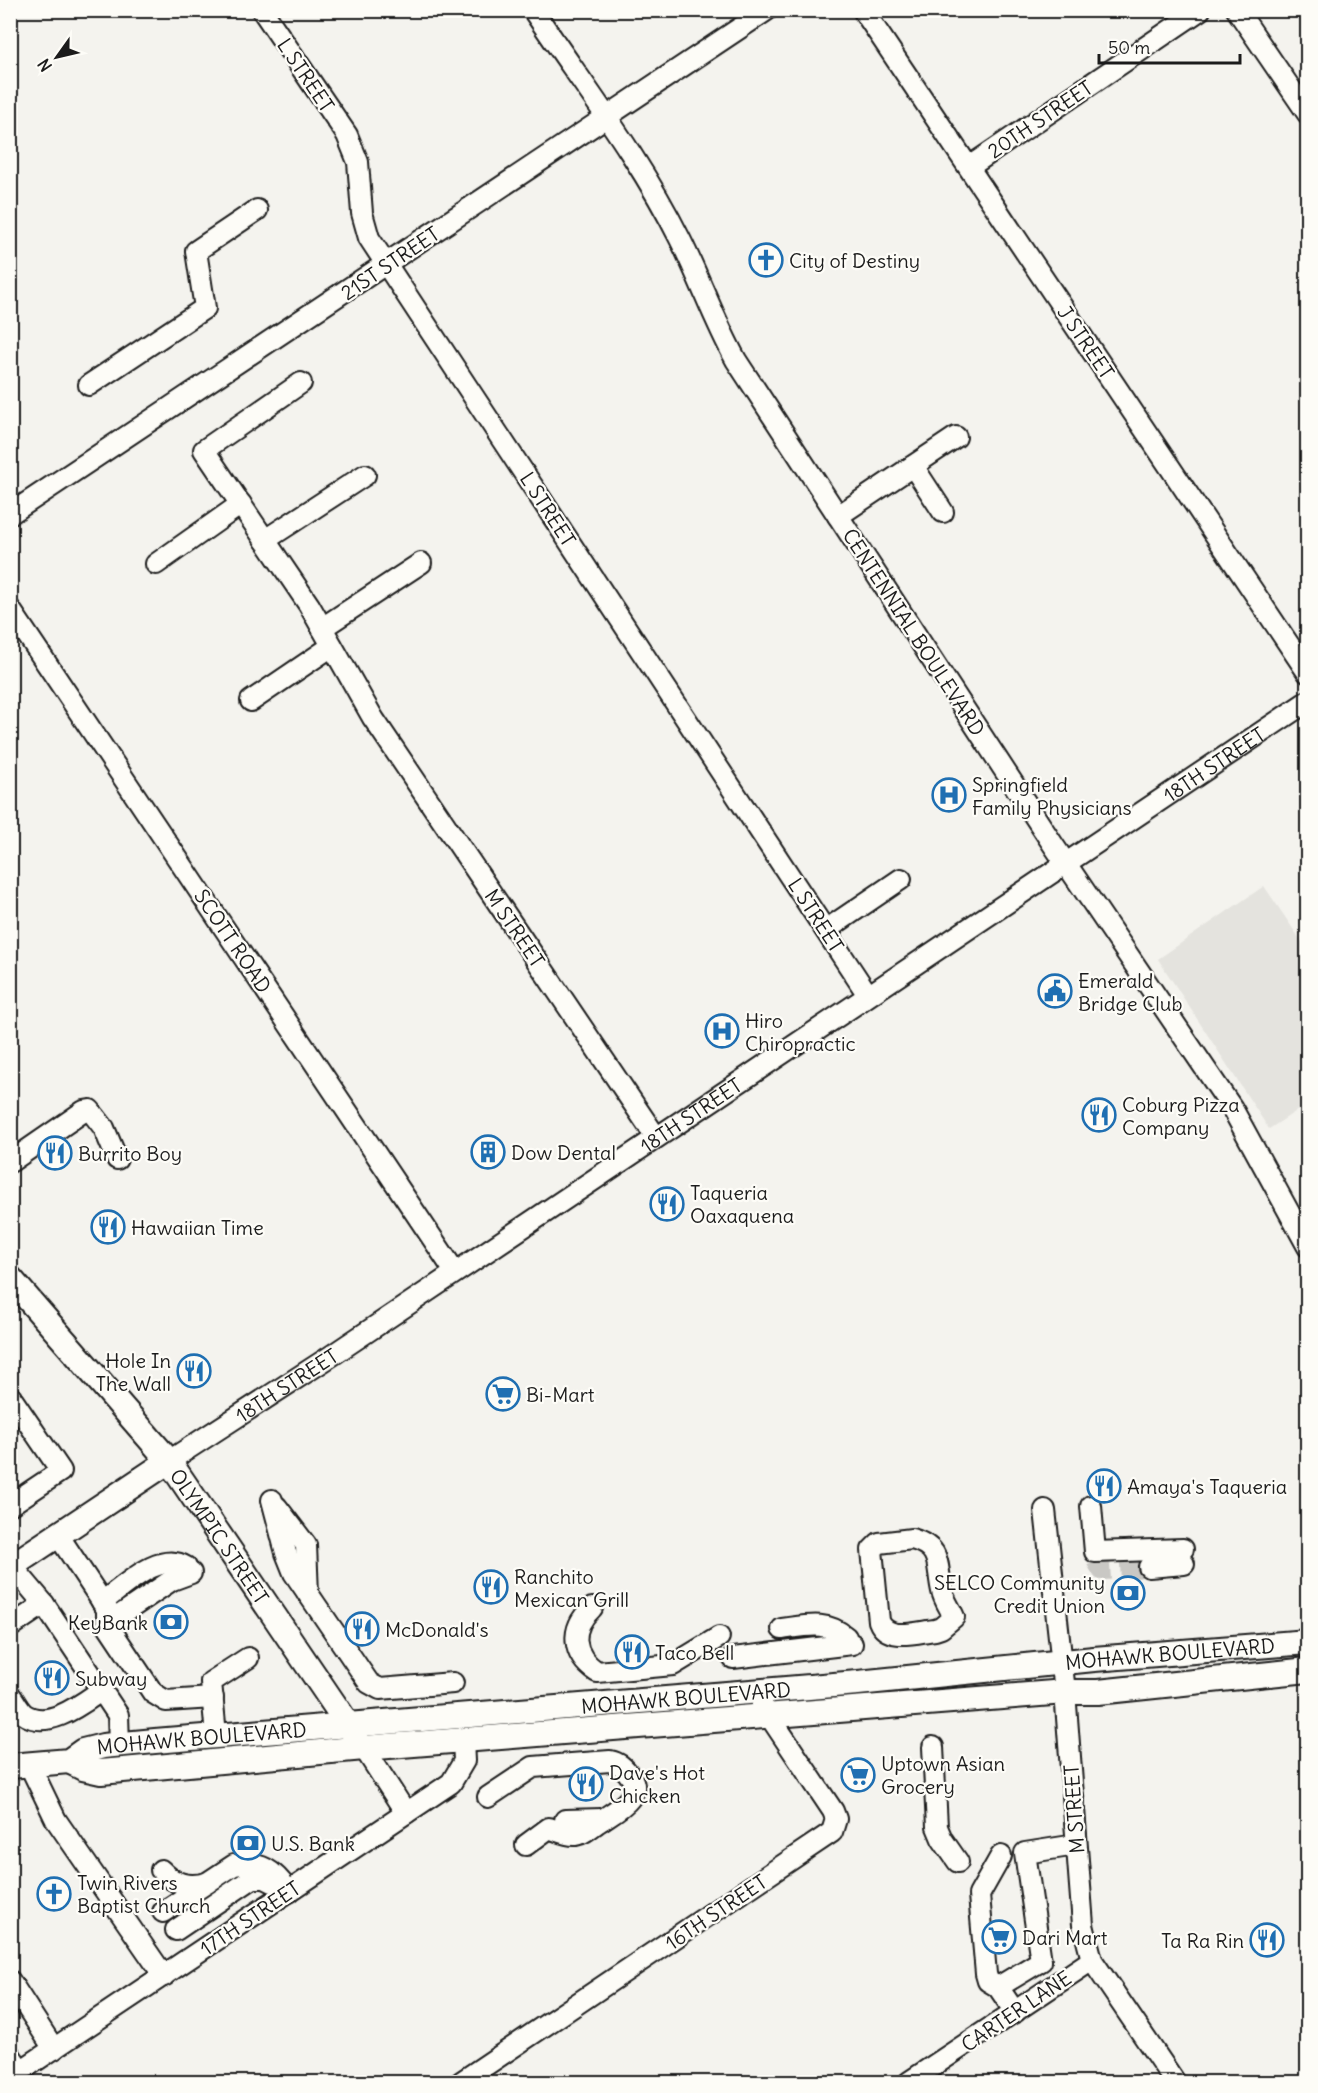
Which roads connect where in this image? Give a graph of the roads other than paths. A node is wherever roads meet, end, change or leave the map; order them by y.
1 (262, 10) edge
2 (533, 10) edge
3 (767, 10) edge
4 (863, 10) edge
5 (1200, 10) edge
6 (1238, 10) edge
7 (1308, 114) edge
8 (606, 119) junction
9 (969, 166) junction
10 (257, 210) dead end
11 (387, 265) junction
12 (301, 383) dead end
13 (89, 386) dead end
14 (957, 437) dead end
15 (913, 466) junction
16 (365, 475) dead end
17 (241, 504) junction
18 (943, 512) dead end
19 (10, 514) edge
20 (838, 516) junction
21 (265, 540) junction
22 (421, 563) dead end
23 (156, 564) dead end
24 (10, 609) edge
25 (322, 628) junction
26 (332, 646) junction
27 (1308, 673) edge
28 (251, 701) dead end
29 (1308, 701) edge
30 (1066, 861) junction
31 (901, 879) dead end
32 (826, 930) junction
33 (868, 995) junction
34 (656, 1137) junction
35 (117, 1160) dead end
36 (10, 1162) edge
37 (1308, 1247) edge
38 (454, 1272) junction
39 (10, 1278) edge
40 (10, 1396) edge
41 (169, 1461) junction
42 (272, 1500) dead end
43 (10, 1505) edge
44 (1091, 1506) dead end
45 (1045, 1510) dead end
46 (58, 1535) junction
47 (11, 1566) edge
48 (1149, 1567) tunnel mouth
49 (189, 1570) dead end
50 (44, 1604) junction
51 (592, 1608) dead end
52 (106, 1612) junction
53 (954, 1617) joint
54 (10, 1627) edge
55 (782, 1629) dead end
56 (720, 1637) dead end
57 (1308, 1642) edge
58 (248, 1658) dead end
59 (733, 1658) dead end
60 (1062, 1662) junction
61 (1308, 1670) edge
62 (453, 1683) dead end
63 (102, 1690) junction
64 (753, 1690) junction
65 (1065, 1692) junction
66 (10, 1695) edge
67 (213, 1698) junction
68 (768, 1715) junction
69 (348, 1724) junction
70 (216, 1735) junction
71 (463, 1740) junction
72 (119, 1744) junction
73 (933, 1747) dead end
74 (364, 1748) junction
75 (69, 1761) junction
76 (20, 1765) edge
77 (488, 1797) dead end
78 (406, 1813) junction
79 (603, 1819) junction
80 (565, 1820) dead end
81 (526, 1845) dead end
82 (1076, 1845) junction
83 (1000, 1856) dead end
84 (958, 1862) dead end
85 (161, 1870) dead end
86 (208, 1882) junction
87 (281, 1890) junction
88 (1092, 1960) junction
89 (164, 1976) junction
90 (10, 1981) edge
91 (998, 1987) junction
92 (1015, 2012) junction
93 (54, 2049) junction
94 (14, 2068) edge
95 (461, 2082) edge
96 (909, 2082) edge
97 (1174, 2082) edge

1 - 11 street, L STREET
2 - 8 street, CENTENNIAL BOULEVARD
3 - 8 street, 21ST STREET
4 - 9 street, J STREET
5 - 9 street, 20TH STREET
6 - 7 street
8 - 11 street, 21ST STREET
8 - 20 street, CENTENNIAL BOULEVARD
9 - 27 street, J STREET
10 - 13 street
11 - 19 street, 21ST STREET
11 - 32 street, L STREET
12 - 17 street, M STREET
14 - 15 street
15 - 18 street
15 - 20 street
16 - 21 street
17 - 21 street, M STREET
17 - 23 street
20 - 30 street, CENTENNIAL BOULEVARD
21 - 25 street, M STREET
22 - 25 street
24 - 38 street, SCOTT ROAD
25 - 26 street, M STREET
26 - 28 street
26 - 34 street, M STREET
29 - 30 street, 18TH STREET
30 - 33 street, 18TH STREET
30 - 37 street, CENTENNIAL BOULEVARD
31 - 32 street
32 - 33 street, L STREET
33 - 34 street, 18TH STREET
34 - 38 street, 18TH STREET
35 - 36 street
38 - 41 street, 18TH STREET
39 - 41 main road, OLYMPIC STREET
40 - 43 street
41 - 46 main road, 18TH STREET
41 - 69 main road, OLYMPIC STREET
42 - 62 street
44 - 48 street
45 - 60 street, M STREET
46 - 47 main road, 18TH STREET
46 - 52 street
47 - 50 street
49 - 52 street
50 - 54 street
50 - 63 street
51 - 56 street
52 - 67 street
53 - 53 street
55 - 59 street
57 - 60 main road, MOHAWK BOULEVARD
58 - 67 street
60 - 64 main road, MOHAWK BOULEVARD
60 - 65 street, M STREET
61 - 65 main road, MOHAWK BOULEVARD
63 - 66 street
63 - 72 street
64 - 68 street, 16TH STREET
64 - 69 main road, MOHAWK BOULEVARD
65 - 68 main road, MOHAWK BOULEVARD
65 - 82 street, M STREET
67 - 70 street
68 - 71 main road, MOHAWK BOULEVARD
68 - 95 street, 16TH STREET
69 - 70 main road, MOHAWK BOULEVARD
69 - 74 main road, OLYMPIC STREET
70 - 72 main road, MOHAWK BOULEVARD
71 - 74 main road, MOHAWK BOULEVARD
71 - 78 street, 17TH STREET
72 - 75 main road, MOHAWK BOULEVARD
73 - 84 street
74 - 75 main road, MOHAWK BOULEVARD
74 - 78 street, OLYMPIC STREET
75 - 76 main road, MOHAWK BOULEVARD
76 - 89 street
77 - 79 street
78 - 87 street, 17TH STREET
79 - 80 street
79 - 81 street
82 - 88 street, M STREET
82 - 91 street
83 - 91 street
85 - 86 street
86 - 87 street
86 - 87 street
87 - 89 street, 17TH STREET
88 - 92 street, CARTER LANE
88 - 97 street, M STREET
89 - 93 street, 17TH STREET
90 - 93 street
91 - 92 street
92 - 96 street, CARTER LANE
93 - 94 street, 17TH STREET

